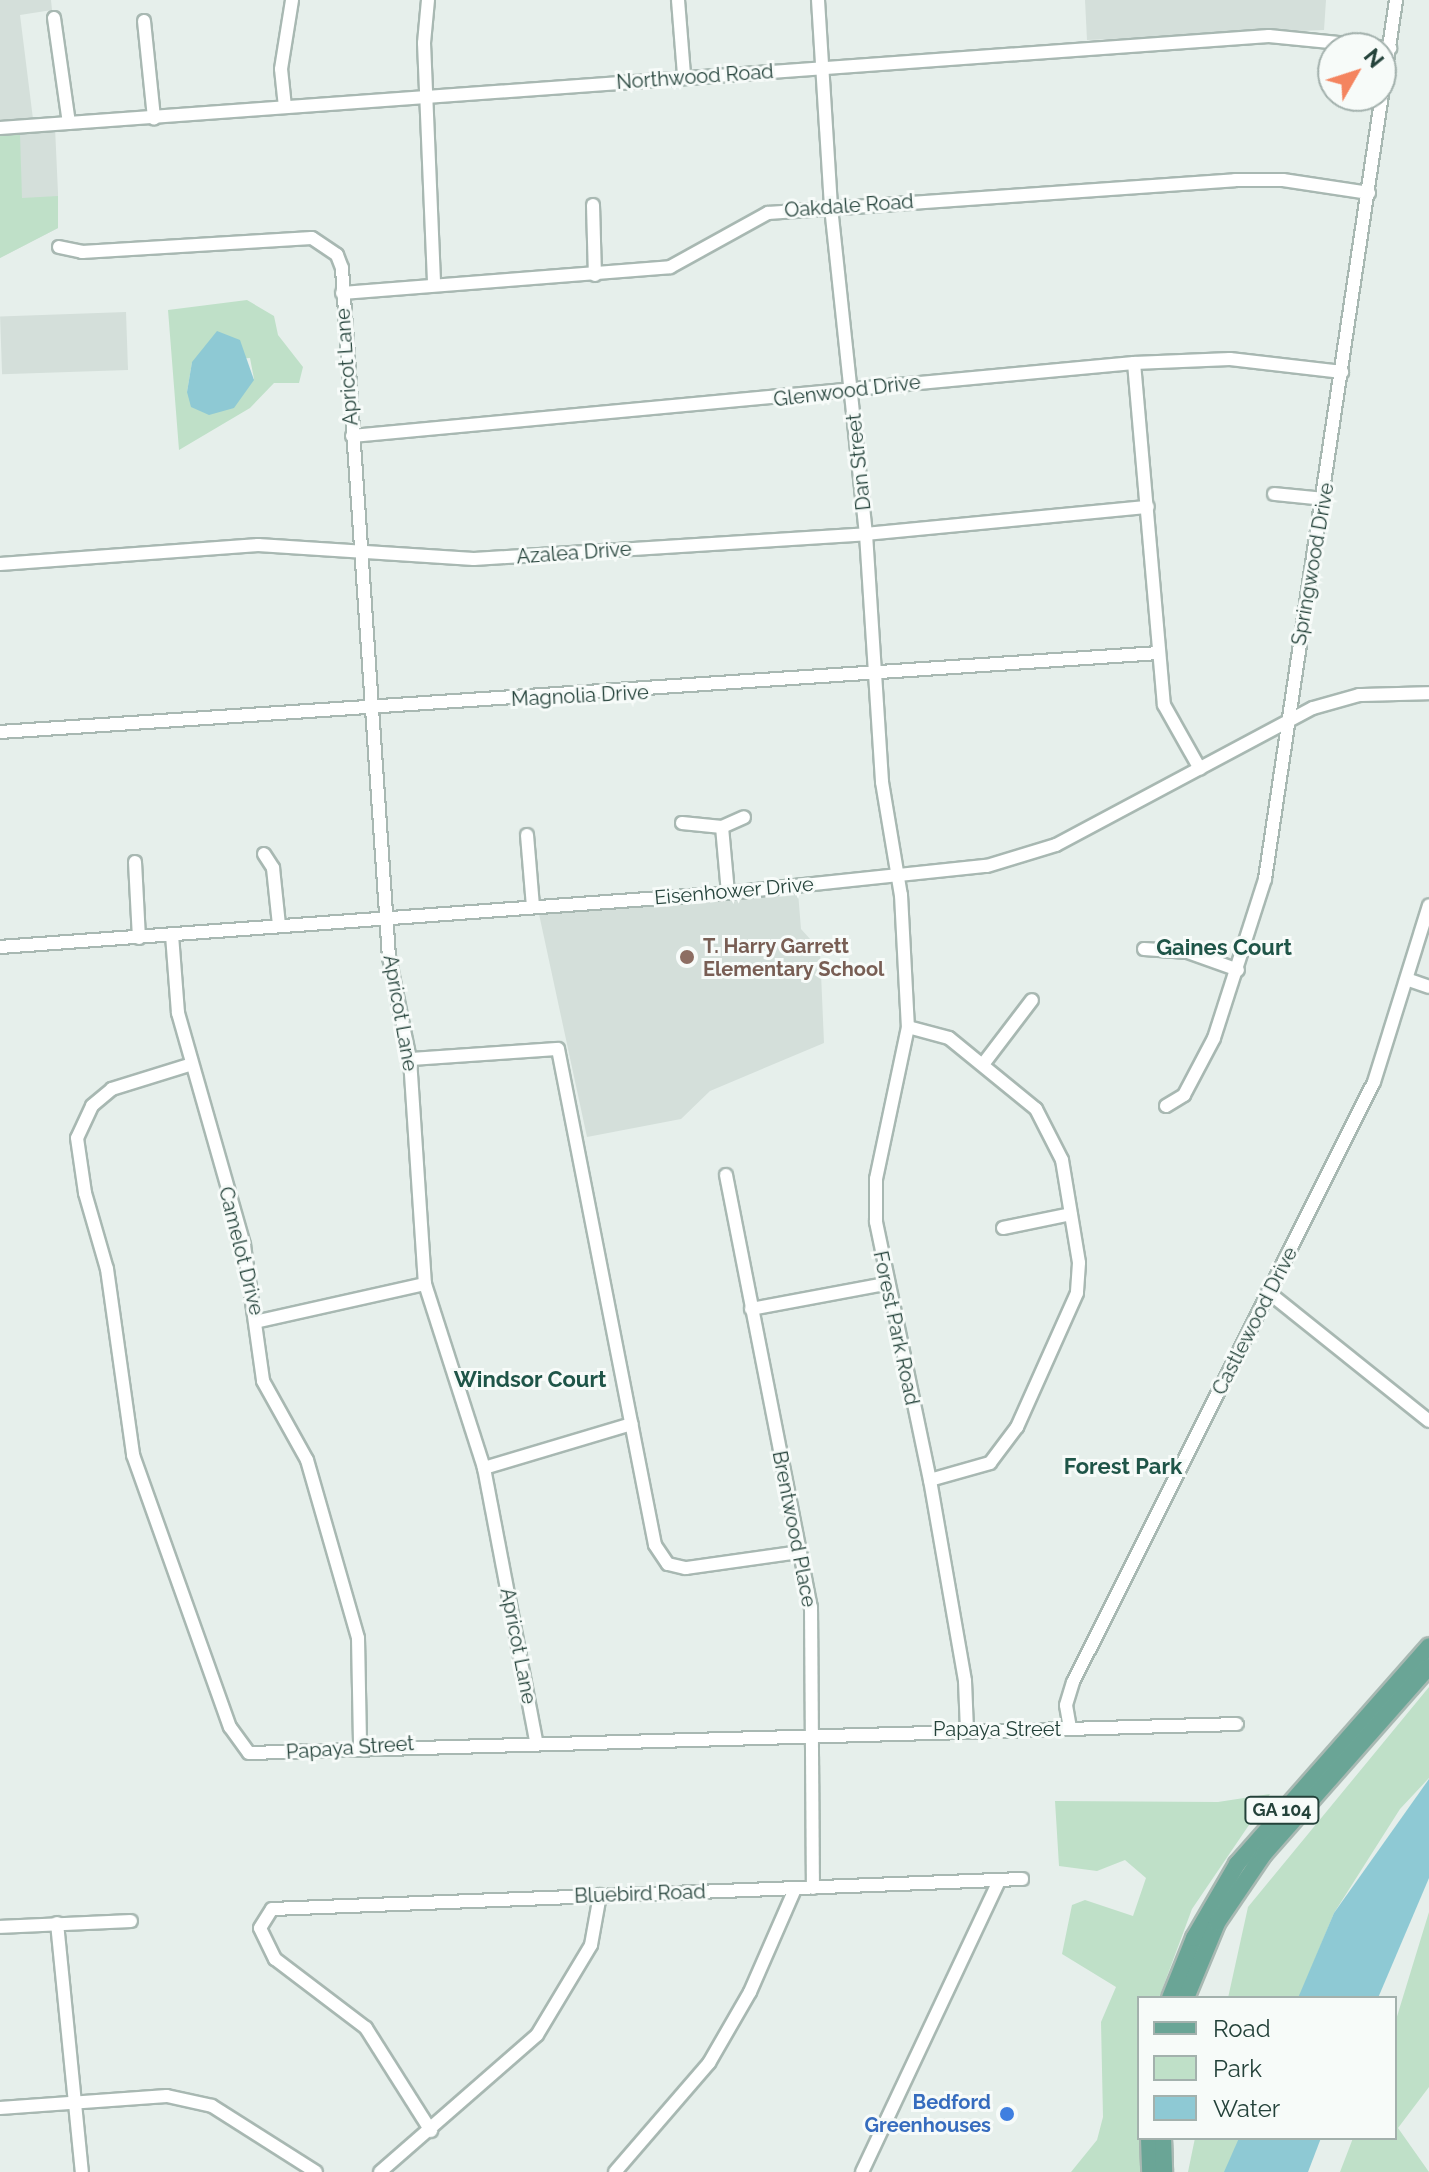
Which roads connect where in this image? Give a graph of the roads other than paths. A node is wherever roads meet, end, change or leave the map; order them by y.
1 (292, 0) edge
2 (428, 0) edge
3 (678, 0) edge
4 (818, 0) edge
5 (1396, 0) edge
6 (54, 18) dead end
7 (144, 21) dead end
8 (1392, 32) edge
9 (1317, 41) edge
10 (823, 69) junction
11 (684, 75) junction
12 (430, 99) junction
13 (285, 107) junction
14 (1381, 112) edge
15 (154, 118) junction
16 (69, 123) junction
17 (0, 128) edge
18 (1369, 193) junction
19 (593, 205) dead end
20 (831, 207) junction
21 (59, 247) dead end
22 (595, 275) junction
23 (434, 285) junction
24 (342, 293) junction
25 (1134, 363) junction
26 (1342, 372) junction
27 (852, 386) junction
28 (352, 436) junction
29 (1274, 494) dead end
30 (1324, 499) junction
31 (1148, 507) junction
32 (866, 534) junction
33 (357, 548) junction
34 (0, 564) edge
35 (1159, 653) junction
36 (878, 676) junction
37 (1429, 693) edge
38 (369, 707) junction
39 (1286, 720) junction
40 (0, 732) edge
41 (1200, 769) junction
42 (744, 817) dead end
43 (682, 823) dead end
44 (722, 827) junction
45 (527, 835) dead end
46 (264, 854) dead end
47 (135, 862) dead end
48 (895, 876) junction
49 (728, 893) junction
50 (1429, 905) edge
51 (533, 906) junction
52 (388, 916) junction
53 (279, 925) junction
54 (172, 935) junction
55 (139, 938) junction
56 (0, 947) edge
57 (1144, 949) dead end
58 (1238, 970) junction
59 (1409, 980) junction
60 (1429, 987) edge
61 (1032, 1000) dead end
62 (908, 1027) junction
63 (410, 1059) junction
64 (984, 1063) junction
65 (189, 1065) junction
66 (1166, 1106) dead end
67 (726, 1175) dead end
68 (1071, 1214) junction
69 (1003, 1228) dead end
70 (425, 1284) junction
71 (884, 1284) junction
72 (1268, 1292) junction
73 (751, 1309) junction
74 (259, 1321) junction
75 (1429, 1421) edge
76 (632, 1424) junction
77 (484, 1468) junction
78 (930, 1480) junction
79 (800, 1552) junction
80 (1429, 1646) edge
81 (1429, 1667) edge
82 (1237, 1724) dead end
83 (1070, 1728) junction
84 (967, 1731) junction
85 (812, 1732) junction
86 (536, 1740) junction
87 (360, 1745) junction
88 (1022, 1879) dead end
89 (999, 1881) junction
90 (813, 1888) junction
91 (795, 1889) junction
92 (600, 1895) junction
93 (131, 1921) dead end
94 (57, 1923) junction
95 (0, 1927) edge
96 (1171, 1996) edge
97 (1187, 1996) edge
98 (74, 2102) junction
99 (0, 2108) edge
100 (431, 2131) junction
101 (1149, 2140) edge
102 (1163, 2140) edge
103 (82, 2172) edge
104 (316, 2172) edge
105 (380, 2172) edge
106 (615, 2172) edge
107 (862, 2172) edge
108 (1150, 2172) edge
109 (1164, 2172) edge

1 - 13 street
2 - 12 street
3 - 11 street
4 - 10 street, Dan Street
5 - 8 street, Springwood Drive
6 - 16 street
7 - 15 street
9 - 10 street, Northwood Road
10 - 11 street, Northwood Road
10 - 20 street, Dan Street
11 - 12 street, Northwood Road
12 - 13 street, Northwood Road
12 - 23 street
13 - 15 street, Northwood Road
14 - 18 street, Springwood Drive
15 - 16 street, Northwood Road
16 - 17 street, Northwood Road
18 - 20 street, Oakdale Road
18 - 26 street, Springwood Drive
19 - 22 street
20 - 22 street, Oakdale Road
20 - 27 street, Dan Street
21 - 24 street, Apricot Lane
22 - 23 street, Oakdale Road
23 - 24 street, Oakdale Road
24 - 28 street, Apricot Lane
25 - 26 street, Glenwood Drive
25 - 27 street, Glenwood Drive
25 - 31 street
26 - 30 street, Springwood Drive
27 - 28 street, Glenwood Drive
27 - 32 street, Dan Street
28 - 33 street, Apricot Lane
29 - 30 street
30 - 39 street, Springwood Drive
31 - 32 street, Azalea Drive
31 - 35 street
32 - 33 street, Azalea Drive
32 - 36 street, Dan Street
33 - 34 street, Azalea Drive
33 - 38 street, Apricot Lane
35 - 36 street, Magnolia Drive
35 - 41 street
36 - 38 street, Magnolia Drive
36 - 48 street, Dan Street
37 - 39 street, Eisenhower Drive
38 - 40 street, Magnolia Drive
38 - 52 street, Apricot Lane
39 - 41 street, Eisenhower Drive
39 - 58 street, Springwood Drive
41 - 48 street, Eisenhower Drive
42 - 44 street
43 - 44 street
44 - 49 street
45 - 51 street
46 - 53 street
47 - 55 street
48 - 49 street, Eisenhower Drive
48 - 62 street, Forest Park Road
49 - 51 street, Eisenhower Drive
50 - 59 street, Castlewood Drive
51 - 52 street, Eisenhower Drive
52 - 53 street, Eisenhower Drive
52 - 63 street, Apricot Lane
53 - 54 street, Eisenhower Drive
54 - 55 street, Eisenhower Drive
54 - 65 street, Camelot Drive
55 - 56 street, Eisenhower Drive
57 - 58 street
58 - 66 street, Springwood Drive
59 - 60 street
59 - 72 street, Castlewood Drive
61 - 64 street
62 - 64 street
62 - 71 street, Forest Park Road
63 - 70 street, Apricot Lane
63 - 76 street
64 - 68 street
65 - 74 street, Camelot Drive
65 - 87 street, Papaya Street
67 - 73 street, Brentwood Place
68 - 69 street
68 - 78 street
70 - 74 street
70 - 77 street, Apricot Lane
71 - 73 street
71 - 78 street, Forest Park Road
72 - 75 street
72 - 83 street, Castlewood Drive
73 - 79 street, Brentwood Place
74 - 87 street, Camelot Drive
76 - 77 street
76 - 79 street
77 - 86 street, Apricot Lane
78 - 84 street, Forest Park Road
79 - 85 street, Brentwood Place
80 - 96 main road, GA 104
81 - 97 main road, GA 104
82 - 83 street, Papaya Street
83 - 84 street, Papaya Street
84 - 85 street, Papaya Street
85 - 86 street, Papaya Street
85 - 90 street, Brentwood Place
86 - 87 street, Papaya Street
88 - 89 street, Bluebird Road
89 - 90 street, Bluebird Road
89 - 107 street
90 - 91 street, Bluebird Road
91 - 92 street, Bluebird Road
91 - 106 street
92 - 100 street
92 - 100 street, Bluebird Road
93 - 94 street
94 - 95 street
94 - 98 street
98 - 99 street
98 - 103 street
98 - 104 street
100 - 105 street
101 - 108 main road
102 - 109 main road

